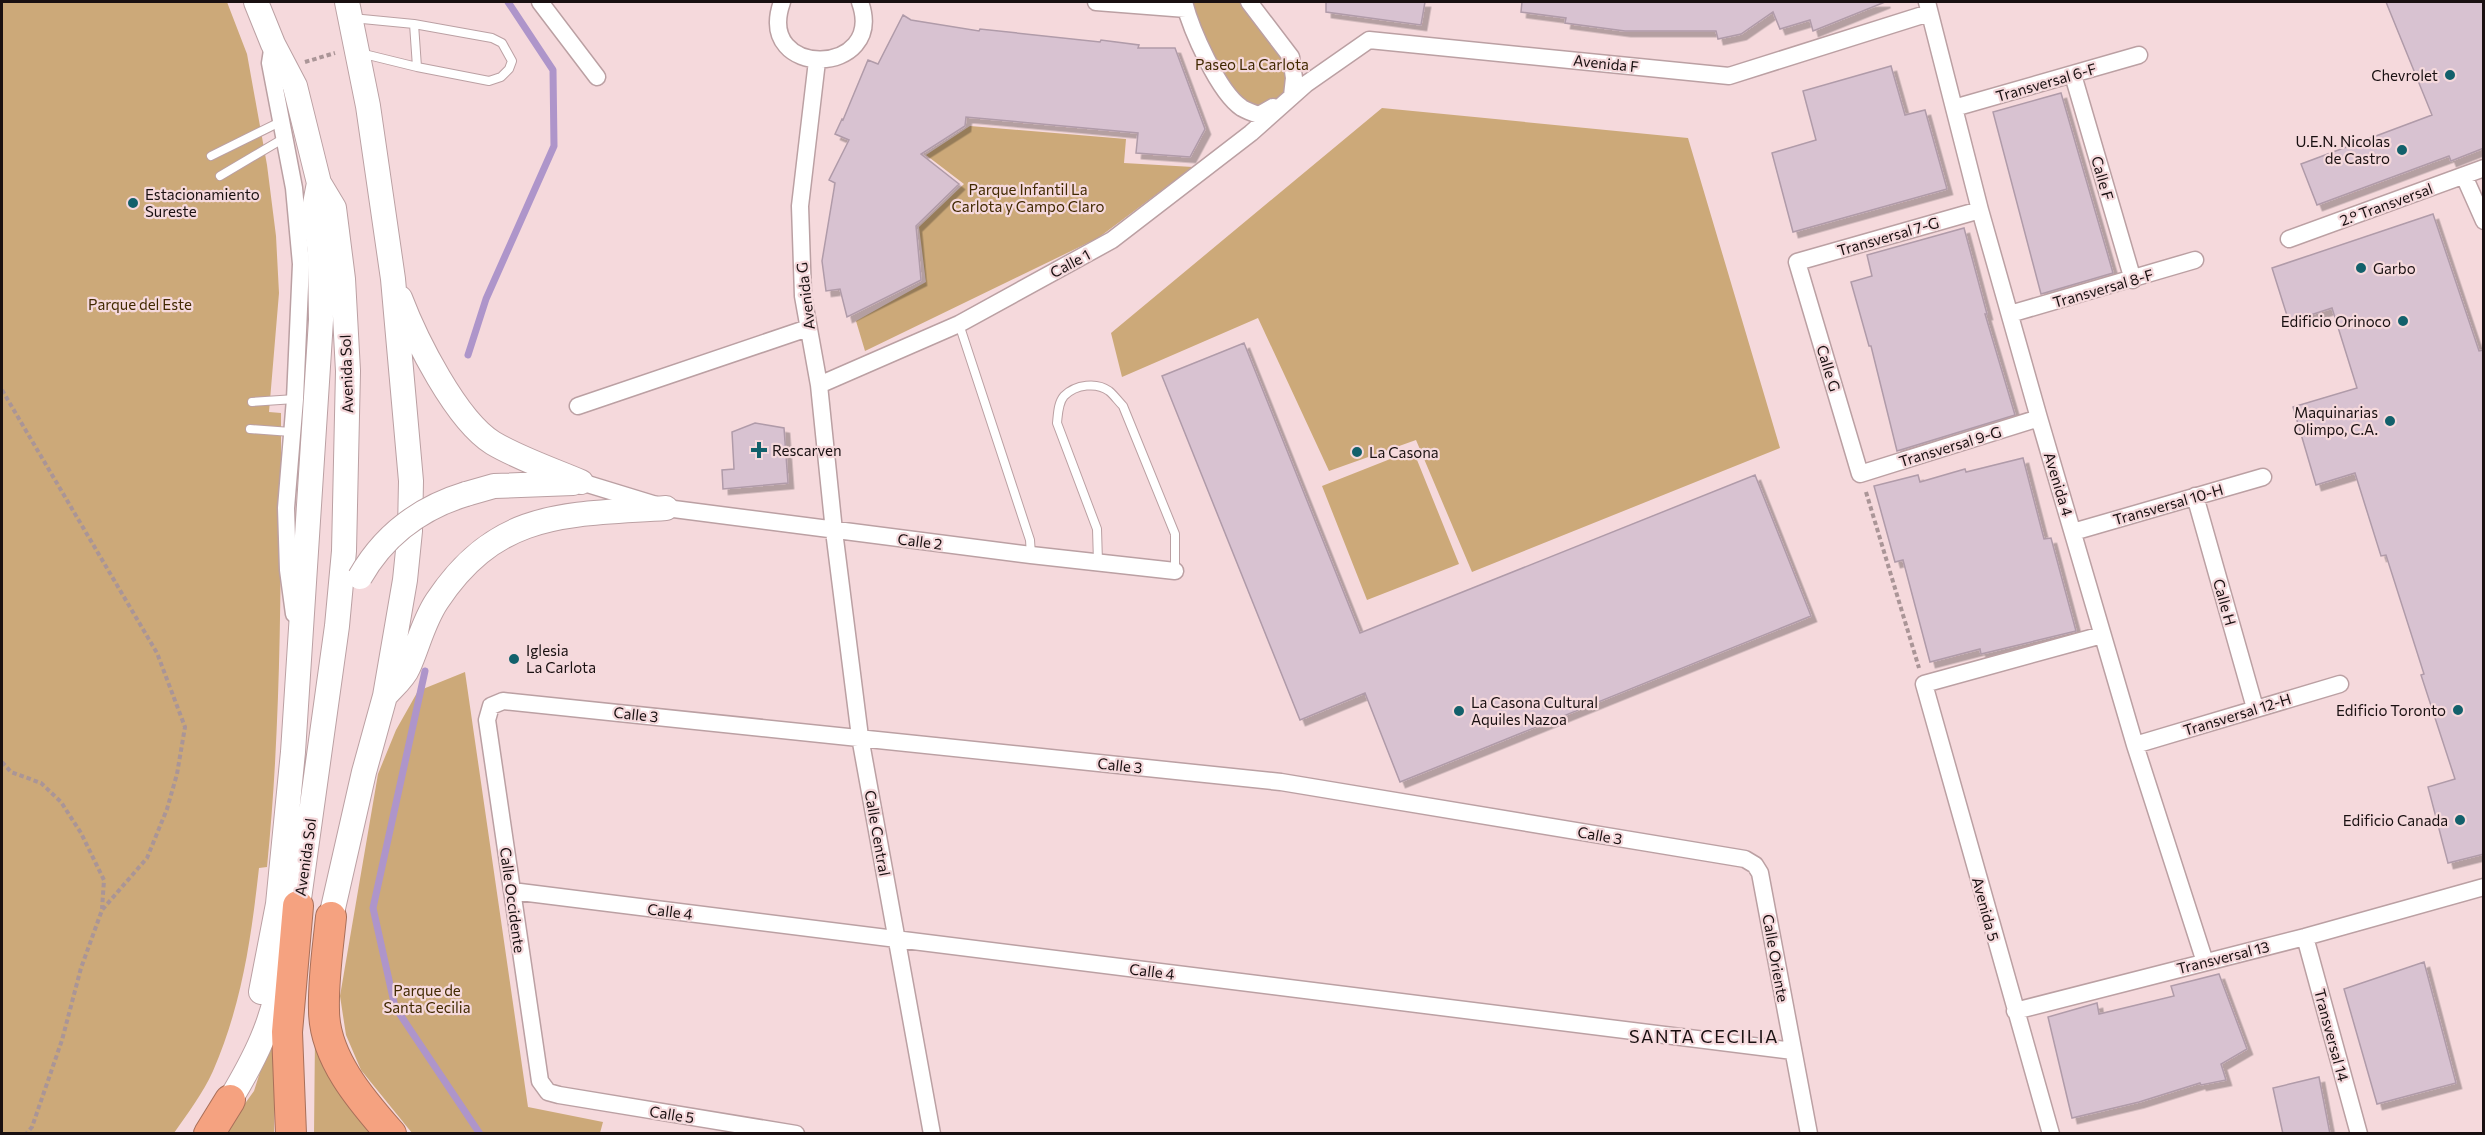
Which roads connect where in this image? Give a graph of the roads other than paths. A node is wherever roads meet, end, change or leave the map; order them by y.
1 (256, 2) edge
2 (540, 2) edge
3 (782, 2) edge
4 (860, 2) edge
5 (1096, 2) edge
6 (1249, 2) edge
7 (1185, 5) edge
8 (1928, 7) edge
9 (348, 10) edge
10 (414, 24) junction
11 (273, 44) junction
12 (349, 52) junction
13 (2139, 55) dead end
14 (817, 61) junction
15 (417, 67) junction
16 (2073, 75) junction
17 (597, 77) dead end
18 (1292, 96) junction
19 (1954, 108) junction
20 (284, 129) junction
21 (211, 156) dead end
22 (2484, 168) edge
23 (220, 176) dead end
24 (2464, 176) junction
25 (319, 183) junction
26 (1980, 210) junction
27 (2484, 221) edge
28 (2289, 239) dead end
29 (2196, 260) dead end
30 (1797, 262) joint
31 (393, 279) junction
32 (2133, 280) junction
33 (2010, 314) junction
34 (959, 324) junction
35 (808, 328) junction
36 (819, 385) junction
37 (295, 399) junction
38 (252, 402) dead end
39 (578, 406) dead end
40 (2039, 418) junction
41 (250, 429) dead end
42 (291, 432) junction
43 (1860, 474) joint
44 (2263, 477) dead end
45 (581, 482) junction
46 (2195, 496) junction
47 (666, 508) junction
48 (834, 531) junction
49 (2073, 532) junction
50 (1031, 555) junction
51 (1098, 562) junction
52 (1175, 571) joint
53 (337, 626) junction
54 (2102, 635) junction
55 (299, 648) junction
56 (2340, 684) dead end
57 (385, 696) junction
58 (491, 706) joint
59 (2255, 708) junction
60 (860, 737) junction
61 (2135, 745) junction
62 (1745, 859) joint
63 (2484, 887) edge
64 (512, 891) junction
65 (298, 906) junction
66 (331, 917) junction
67 (2305, 937) junction
68 (897, 940) junction
69 (2205, 962) junction
70 (2015, 1011) junction
71 (1793, 1051) junction
72 (548, 1092) joint
73 (230, 1100) junction
74 (209, 1134) edge
75 (291, 1134) edge
76 (303, 1134) edge
77 (390, 1134) edge
78 (796, 1134) edge
79 (932, 1134) edge
80 (1809, 1134) edge
81 (2051, 1134) edge
82 (2359, 1134) edge

1 - 11 main road, Avenida Sol
2 - 17 street
3 - 14 street
4 - 14 street
5 - 7 street
6 - 18 street
7 - 18 street
8 - 18 street, Avenida F
8 - 19 street, Avenida 4
9 - 10 lane
9 - 12 main road
10 - 15 lane
10 - 15 lane
11 - 20 street, Avenida Sol
11 - 25 main road, Avenida Sol
12 - 15 lane
12 - 31 main road
13 - 16 street, Transversal 6-F
14 - 35 street, Avenida G
16 - 19 street, Transversal 6-F
16 - 32 street, Calle F
18 - 34 street, Calle 1
19 - 26 street, Avenida 4
20 - 21 lane
20 - 23 lane
20 - 37 street, Avenida Sol
22 - 24 street, 2.° Transversal
24 - 27 street
24 - 28 street, 2.° Transversal
25 - 53 main road, Avenida Sol
25 - 55 main road, Avenida Sol
26 - 30 street, Transversal 7-G
26 - 33 street, Avenida 4
29 - 32 street, Transversal 8-F
30 - 43 street, Calle G
31 - 45 main road
31 - 57 main road
32 - 33 street, Transversal 8-F
33 - 40 street, Avenida 4
34 - 36 street, Calle 1
34 - 50 lane
35 - 36 street, Avenida G
35 - 39 street
36 - 48 street, Avenida G
37 - 38 lane
37 - 42 street, Avenida Sol
40 - 43 street, Transversal 9-G
40 - 49 street, Avenida 4
41 - 42 lane
42 - 55 street, Avenida Sol
44 - 46 street, Transversal 10-H
45 - 47 street
45 - 53 main road, bridge
46 - 49 street, Transversal 10-H
46 - 59 street, Calle H
47 - 48 street, Calle 2
47 - 57 main road
48 - 50 street, Calle 2
48 - 60 street, Calle Central
49 - 54 street, Avenida 4
50 - 51 street, Calle 2
51 - 52 street, Calle 2
51 - 52 lane
53 - 65 main road, Avenida Sol
54 - 61 street, Avenida 4
54 - 70 street, Avenida 5
55 - 73 main road, Avenida Sol
56 - 59 street, Transversal 12-H
57 - 66 main road
58 - 60 street, Calle 3
58 - 64 street, Calle Occidente
59 - 61 street, Transversal 12-H
60 - 62 street, Calle 3
60 - 68 street, Calle Central
61 - 69 street, Avenida 4
62 - 71 street, Calle Oriente
63 - 67 street, Transversal 13
64 - 68 street, Calle 4
64 - 72 street, Calle Occidente
65 - 73 main road, Avenida Sol
65 - 75 highway
66 - 76 highway
66 - 77 highway
67 - 69 street, Transversal 13
67 - 82 street, Transversal 14
68 - 71 street, Calle 4
68 - 79 street, Calle Central
69 - 70 street, Transversal 13
70 - 81 street, Avenida 5
71 - 80 street, Calle Oriente
72 - 78 street, Calle 5
73 - 74 highway

